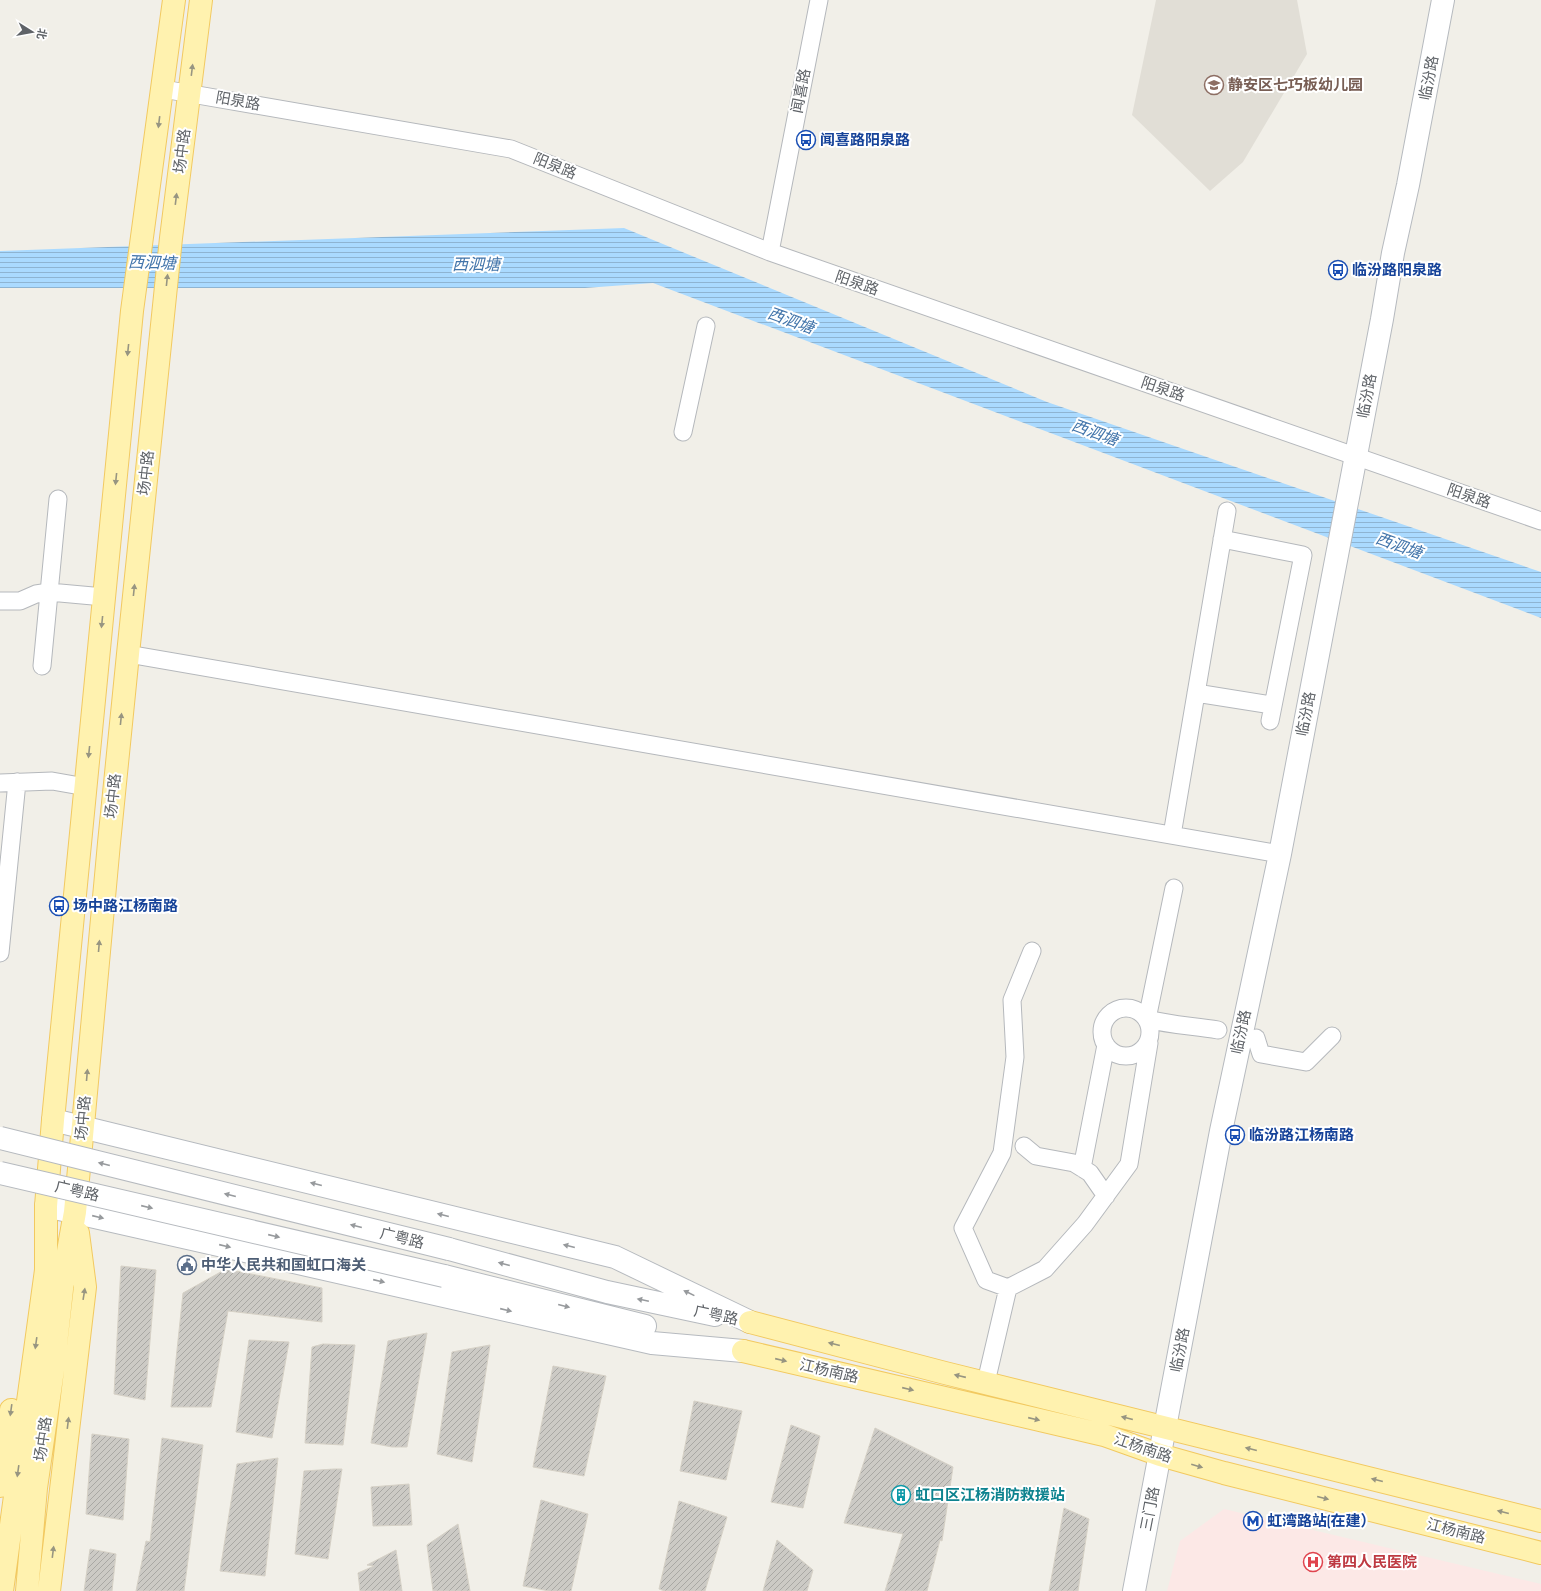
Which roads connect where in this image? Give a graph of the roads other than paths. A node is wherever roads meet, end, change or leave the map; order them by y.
1 (174, 0) edge
2 (201, 0) edge
3 (819, 0) edge
4 (1443, 0) edge
5 (163, 89) junction
6 (189, 93) junction
7 (770, 252) junction
8 (706, 326) dead end
9 (683, 432) dead end
10 (1355, 463) junction
11 (58, 499) dead end
12 (1227, 511) dead end
13 (1541, 522) edge
14 (1222, 539) junction
15 (49, 592) junction
16 (104, 597) junction
17 (0, 601) edge
18 (128, 654) junction
19 (42, 666) dead end
20 (1196, 693) junction
21 (18, 782) junction
22 (0, 783) edge
23 (86, 787) junction
24 (1172, 835) junction
25 (1280, 854) junction
26 (1174, 888) dead end
27 (1032, 951) dead end
28 (0, 953) edge
29 (1147, 1019) junction
30 (1218, 1030) dead end
31 (1332, 1036) dead end
32 (1256, 1038) dead end
33 (1149, 1043) junction
34 (1106, 1045) junction
35 (53, 1120) junction
36 (82, 1127) junction
37 (0, 1138) edge
38 (1024, 1146) dead end
39 (1082, 1168) junction
40 (0, 1173) edge
41 (1106, 1196) junction
42 (46, 1206) junction
43 (75, 1212) junction
44 (1008, 1288) junction
45 (750, 1322) junction
46 (743, 1351) junction
47 (986, 1382) junction
48 (1165, 1428) junction
49 (1160, 1455) junction
50 (0, 1486) edge
51 (1541, 1521) edge
52 (1541, 1552) edge
53 (2, 1590) edge
54 (27, 1591) edge
55 (49, 1591) edge
56 (1134, 1591) edge

1 - 5 main road, 场中路
6 -> 2 main road, 场中路
3 - 7 street, 闻喜路
4 - 10 main road, 临汾路
5 - 6 street, 阳泉路
5 -> 16 main road, 场中路
6 - 7 street, 阳泉路
18 -> 6 main road, 场中路
7 - 10 street, 阳泉路
8 - 9 street
10 - 13 street, 阳泉路
10 - 25 main road, 临汾路
11 - 15 street
12 - 14 street
14 - 20 street
14 - 20 street
15 - 16 street
15 - 17 street
15 - 19 street
16 -> 23 main road, 场中路
18 - 24 street
36 -> 18 main road, 场中路
20 - 24 street
21 - 22 street
21 - 23 street
21 - 28 street
23 - 35 main road, 场中路
24 - 25 street
25 - 48 main road, 临汾路
26 - 29 street
27 - 44 street
29 - 30 street
29 - 33 street
29 - 34 street
31 - 32 street
33 - 34 street
33 - 41 street
34 - 39 street
35 - 36 main road, 广粤路
35 - 42 main road, 场中路
36 - 43 main road, 场中路
45 -> 36 main road, 广粤路
45 -> 37 main road, 广粤路, bridge
38 - 39 street
39 - 41 street
40 -> 46 main road, 广粤路, bridge
41 - 44 street
42 - 43 main road, 广粤路
42 -> 50 main road, 场中路
42 -> 53 main road, 场中路
43 -> 46 main road, 广粤路
43 - 54 main road, 场中路
55 -> 43 main road
44 - 47 street
47 -> 45 main road, 江杨南路
46 -> 49 main road, 江杨南路
48 -> 47 main road, 江杨南路
48 - 49 main road, 三门路
51 -> 48 main road, 江杨南路
49 -> 52 main road, 江杨南路
49 - 56 main road, 三门路

